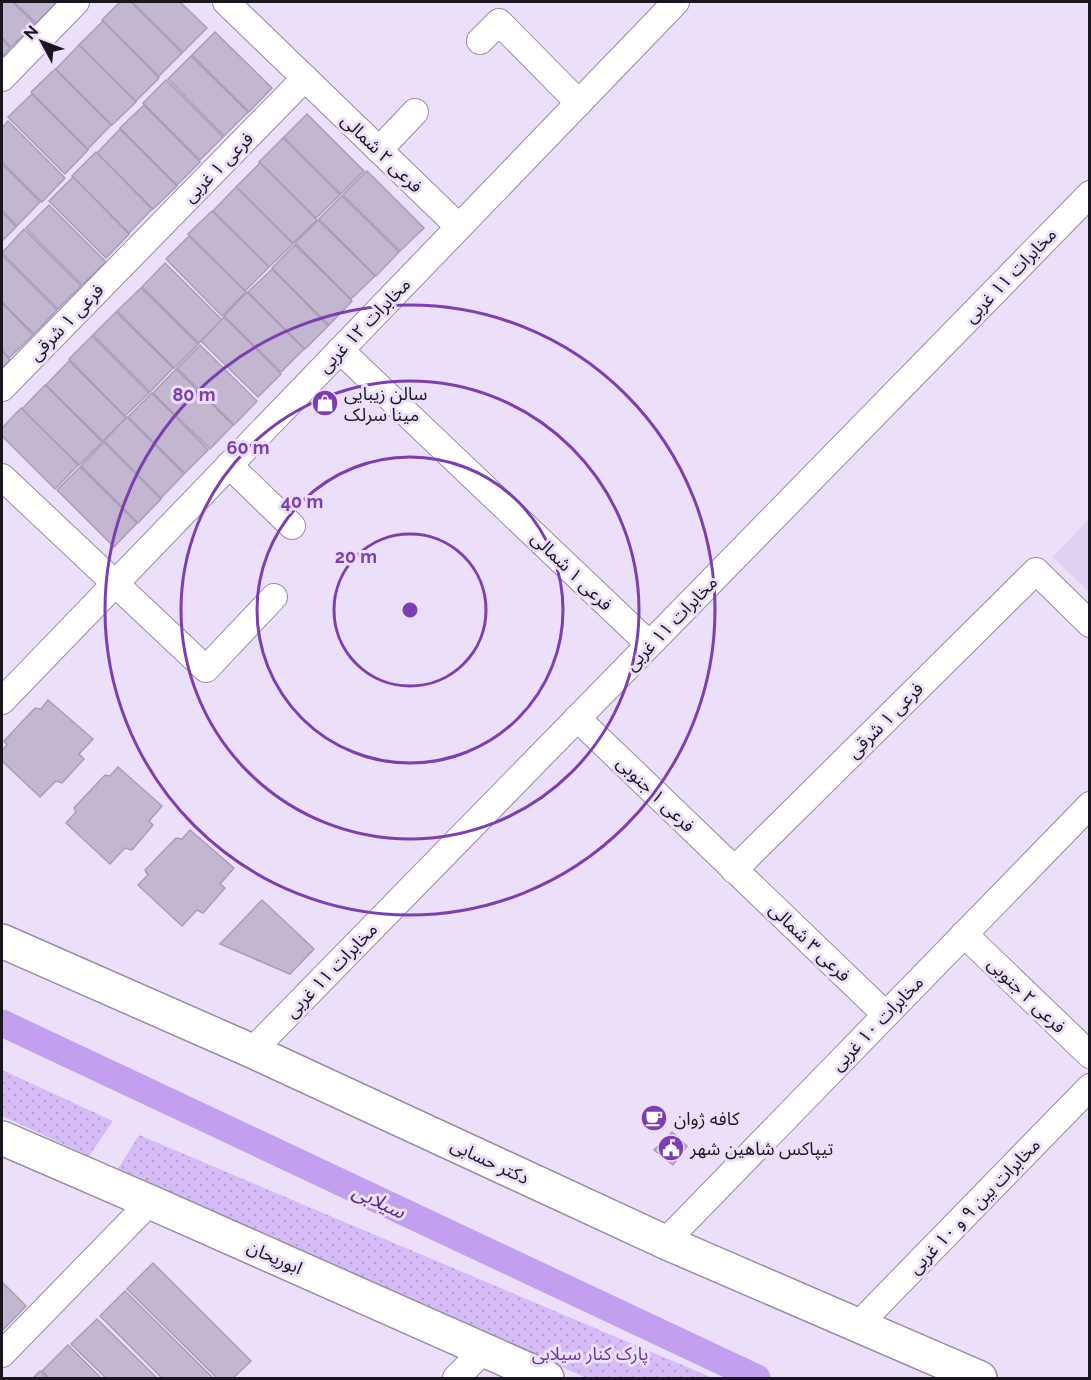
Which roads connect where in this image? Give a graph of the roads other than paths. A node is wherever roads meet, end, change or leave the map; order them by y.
1 (76, 2) edge
2 (226, 2) edge
3 (676, 2) edge
4 (480, 41) dead end
5 (2, 78) edge
6 (305, 78) junction
7 (579, 103) junction
8 (415, 112) dead end
9 (379, 150) junction
10 (1089, 194) edge
11 (459, 227) junction
12 (131, 256) joint
13 (340, 350) junction
14 (2, 387) edge
15 (229, 465) junction
16 (2, 477) edge
17 (292, 526) dead end
18 (115, 583) junction
19 (274, 597) dead end
20 (1089, 624) edge
21 (650, 644) junction
22 (2, 701) edge
23 (577, 718) junction
24 (1089, 805) edge
25 (734, 870) junction
26 (964, 934) junction
27 (2, 941) edge
28 (885, 1014) junction
29 (252, 1051) junction
30 (1089, 1055) edge
31 (1089, 1087) edge
32 (2, 1138) edge
33 (150, 1202) junction
34 (665, 1242) junction
35 (858, 1325) junction
36 (484, 1350) junction
37 (2, 1354) edge
38 (456, 1378) edge
39 (546, 1378) edge
40 (980, 1378) edge

1 - 5 street
2 - 6 street
3 - 7 street, مخابرات ۱۲ غربی
4 - 7 street
6 - 9 street, فرعی ۲ شمالی
6 - 12 street, فرعی ۱ غربی
7 - 11 street, مخابرات ۱۲ غربی
8 - 9 street
9 - 11 street, فرعی ۲ شمالی
10 - 21 street, مخابرات ۱۱ غربی
11 - 13 street, مخابرات ۱۲ غربی
12 - 14 street, فرعی ۱ شرقی
13 - 15 street, مخابرات ۱۲ غربی
13 - 21 street, فرعی ۱ شمالی
15 - 17 street
15 - 18 street, مخابرات ۱۲ غربی
16 - 18 street
18 - 19 street
18 - 22 street, مخابرات ۱۲ غربی
20 - 25 street, فرعی ۱ شرقی
21 - 23 street, مخابرات ۱۱ غربی
23 - 25 street, فرعی ۱ جنوبی
23 - 29 street, مخابرات ۱۱ غربی
24 - 26 street, مخابرات ۱۰ غربی
25 - 28 street, فرعی ۳ شمالی
26 - 28 street, مخابرات ۱۰ غربی
26 - 30 street, فرعی ۲ جنوبی
27 - 29 main road, دکتر حسابی
28 - 34 street, مخابرات ۱۰ غربی
29 - 34 main road, دکتر حسابی
31 - 35 street, مخابرات بین ۹ و ۱۰ غربی
32 - 33 main road, ابوریحان
33 - 36 main road, ابوریحان
33 - 37 street
34 - 35 main road, دکتر حسابی
35 - 40 main road, دکتر حسابی
36 - 38 street
36 - 39 main road, ابوریحان

